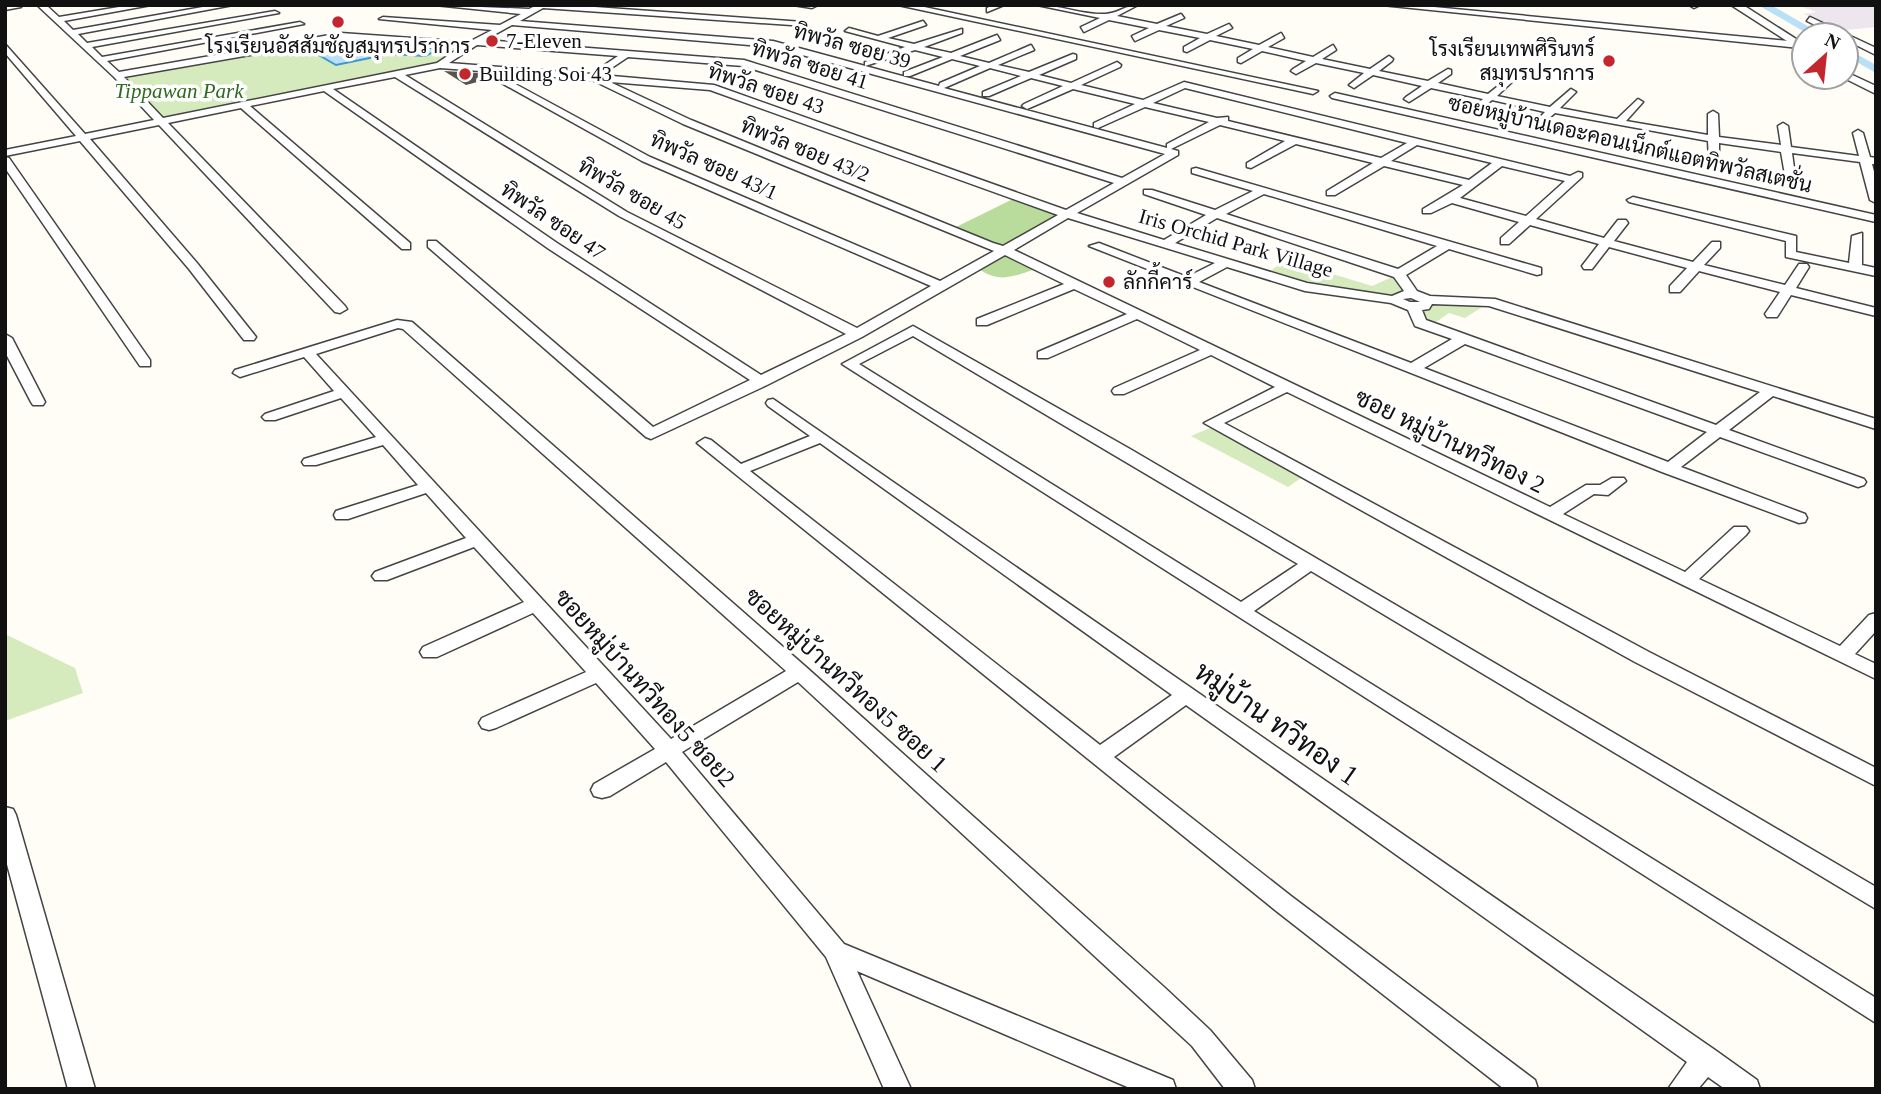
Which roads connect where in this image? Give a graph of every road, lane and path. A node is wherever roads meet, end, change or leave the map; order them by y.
1 (18, 5) edge
2 (41, 5) edge
3 (147, 5) edge
4 (229, 5) edge
5 (439, 5) edge
6 (543, 5) edge
7 (797, 5) edge
8 (902, 5) edge
9 (1000, 5) edge
10 (1134, 5) edge
11 (1182, 5) edge
12 (1386, 5) edge
13 (1736, 5) edge
14 (812, 6) edge
15 (1062, 7) edge
16 (5, 8) edge
17 (990, 10) dead end
18 (1043, 10) edge
19 (532, 12) junction
20 (275, 13) dead end
21 (1109, 18) junction
22 (383, 19) dead end
23 (1810, 19) dead end
24 (58, 20) junction
25 (1814, 21) edge
26 (923, 23) dead end
27 (300, 24) dead end
28 (803, 24) dead end
29 (507, 26) junction
30 (1229, 26) dead end
31 (1158, 27) junction
32 (1084, 29) dead end
33 (849, 31) dead end
34 (959, 31) dead end
35 (71, 33) junction
36 (1281, 36) dead end
37 (1209, 37) junction
38 (880, 38) junction
39 (997, 38) dead end
40 (1135, 38) dead end
41 (1790, 40) edge
42 (472, 43) junction
43 (1860, 44) edge
44 (84, 46) junction
45 (1790, 46) edge
46 (5, 47) edge
47 (916, 47) junction
48 (1263, 47) junction
49 (1031, 48) dead end
50 (1333, 48) dead end
51 (1187, 49) dead end
52 (1876, 52) edge
53 (626, 54) junction
54 (953, 56) junction
55 (1073, 57) dead end
56 (1315, 59) junction
57 (1389, 59) dead end
58 (99, 60) junction
59 (1241, 60) dead end
60 (868, 64) dead end
61 (440, 65) junction
62 (991, 65) junction
63 (1117, 65) dead end
64 (478, 68) junction
65 (1296, 71) dead end
66 (1371, 71) junction
67 (1448, 72) dead end
68 (397, 74) junction
69 (907, 74) dead end
70 (117, 75) junction
71 (1032, 75) junction
72 (593, 77) junction
73 (1507, 82) dead end
74 (1860, 82) edge
75 (1430, 84) junction
76 (943, 85) dead end
77 (1073, 85) junction
78 (1354, 85) dead end
79 (325, 89) junction
80 (1876, 91) edge
81 (1571, 92) dead end
82 (986, 94) dead end
83 (1492, 96) junction
84 (1409, 99) dead end
85 (1146, 102) junction
86 (1254, 102) junction
87 (1638, 102) dead end
88 (243, 105) junction
89 (1027, 106) dead end
90 (1243, 108) dead end
91 (1551, 108) junction
92 (1473, 112) dead end
93 (1232, 114) dead end
94 (1713, 114) dead end
95 (1221, 120) junction
96 (162, 121) junction
97 (1620, 122) junction
98 (1098, 125) dead end
99 (1536, 126) dead end
100 (1783, 126) dead end
101 (1858, 133) dead end
102 (83, 137) junction
103 (1297, 139) junction
104 (1712, 139) junction
105 (1415, 142) junction
106 (1172, 149) junction
107 (1786, 149) junction
108 (5, 153) edge
109 (5, 160) edge
110 (1863, 160) junction
111 (1384, 161) junction
112 (1714, 161) dead end
113 (1876, 161) edge
114 (1499, 163) junction
115 (1251, 165) dead end
116 (1196, 171) dead end
117 (1790, 175) dead end
118 (1123, 182) junction
119 (1472, 184) junction
120 (1264, 190) junction
121 (1148, 192) dead end
122 (1331, 193) dead end
123 (1451, 199) junction
124 (1876, 200) edge
125 (1633, 201) dead end
126 (1427, 211) dead end
127 (1218, 213) junction
128 (1067, 214) junction
129 (1876, 219) edge
130 (1529, 222) junction
131 (1622, 223) dead end
132 (1858, 236) dead end
133 (1505, 241) dead end
134 (1167, 243) junction
135 (1606, 243) junction
136 (432, 244) dead end
137 (1447, 245) junction
138 (1716, 245) dead end
139 (406, 246) dead end
140 (1095, 246) dead end
141 (1005, 250) junction
142 (1227, 261) junction
143 (1588, 266) dead end
144 (1696, 266) junction
145 (1803, 267) dead end
146 (1855, 268) junction
147 (1537, 271) dead end
148 (1876, 272) edge
149 (1399, 274) junction
150 (1188, 282) junction
151 (1074, 284) junction
152 (941, 286) junction
153 (1675, 289) dead end
154 (1790, 290) junction
155 (1418, 301) junction
156 (340, 309) dead end
157 (1876, 312) edge
158 (1138, 314) junction
159 (1772, 314) dead end
160 (982, 322) dead end
161 (857, 334) junction
162 (248, 337) dead end
163 (5, 338) edge
164 (1463, 340) junction
165 (1212, 350) junction
166 (307, 352) junction
167 (1043, 355) dead end
168 (145, 363) dead end
169 (1412, 369) junction
170 (240, 373) dead end
171 (762, 382) junction
172 (1286, 387) junction
173 (1772, 390) junction
174 (1119, 391) dead end
175 (342, 393) junction
176 (38, 402) dead end
177 (773, 403) dead end
178 (270, 416) dead end
179 (1876, 424) edge
180 (1721, 431) junction
181 (821, 437) junction
182 (386, 439) junction
183 (705, 443) dead end
184 (310, 462) dead end
185 (1668, 469) junction
186 (739, 470) junction
187 (1618, 481) dead end
188 (1858, 482) dead end
189 (429, 487) junction
190 (342, 515) dead end
191 (1550, 515) junction
192 (1799, 518) dead end
193 (1740, 531) dead end
194 (478, 540) junction
195 (1311, 563) junction
196 (382, 576) dead end
197 (1686, 581) junction
198 (536, 604) junction
199 (1241, 611) junction
200 (1876, 619) edge
201 (430, 652) dead end
202 (1842, 656) junction
203 (799, 672) junction
204 (1876, 672) edge
205 (599, 674) junction
206 (1187, 694) junction
207 (489, 723) dead end
208 (669, 751) junction
209 (1100, 756) junction
210 (1876, 778) edge
211 (602, 790) dead end
212 (5, 815) edge
213 (12, 866) edge
214 (1876, 899) edge
215 (835, 951) junction
216 (1876, 1012) edge
217 (1706, 1059) junction
218 (82, 1089) edge
219 (898, 1089) edge
220 (1163, 1089) edge
221 (1242, 1089) edge
222 (1525, 1089) edge
223 (1681, 1089) edge
224 (1747, 1089) edge

1 - 16 street
2 - 24 street
3 - 24 street
4 - 35 street
5 - 19 street
6 - 19 street
6 - 28 street
7 - 14 street
8 - 129 street, ซอยหมู่บ้านเดอะคอนเน็กต์แอตทิพวัลสเตชั่น
9 - 17 street
10 - 21 street
11 - 31 street
12 - 45 street
13 - 41 street
15 - 18 street
15 - 21 street
19 - 29 street
20 - 44 street
21 - 31 street
21 - 32 street
22 - 29 street, ทิพวัล ซอย 39
23 - 25 street
24 - 35 street
26 - 38 street
27 - 58 street
29 - 42 street
29 - 106 street, ทิพวัล ซอย 39
30 - 37 street
31 - 37 street
31 - 40 street
33 - 38 street
34 - 47 street
35 - 44 street
36 - 48 street
37 - 48 street
37 - 51 street
38 - 47 street
39 - 54 street
42 - 53 street, ทิพวัล ซอย 41
42 - 61 street
42 - 70 street, ทิพวัล ซอย 41
43 - 52 street
44 - 58 street
46 - 102 street
47 - 54 street
47 - 60 street
48 - 56 street
48 - 59 street
49 - 62 street
50 - 56 street
53 - 72 street
53 - 118 street, ทิพวัล ซอย 41
54 - 62 street
54 - 69 street
55 - 71 street
56 - 65 street
56 - 66 street
57 - 66 street
58 - 70 street
61 - 64 street, ทิพวัล ซอย 43
61 - 68 street
62 - 71 street
62 - 76 street
63 - 77 street
64 - 72 street, ทิพวัล ซอย 43
64 - 152 street, ทิพวัล ซอย 43/1
66 - 75 street
66 - 78 street
67 - 75 street
68 - 79 street
68 - 161 street, ทิพวัล ซอย 45
70 - 96 street
71 - 77 street
71 - 82 street
72 - 128 street, ทิพวัล ซอย 43
72 - 141 street, ทิพวัล ซอย 43/2
73 - 83 street
74 - 80 street
75 - 83 street
75 - 84 street
77 - 85 street
77 - 89 street
79 - 88 street
79 - 171 street, ทิพวัล ซอย 47
81 - 91 street
83 - 91 street
83 - 92 street
85 - 86 street
85 - 95 street
85 - 98 street
86 - 90 street
86 - 105 street
87 - 97 street
88 - 96 street
88 - 139 street
91 - 97 street
91 - 99 street
93 - 95 street
94 - 104 street
95 - 103 street
95 - 106 street
96 - 102 street
96 - 156 street
97 - 104 street
100 - 107 street
101 - 110 street
102 - 108 street
102 - 162 street
103 - 111 street
103 - 115 street
104 - 107 street
104 - 112 street
105 - 111 street
105 - 114 street
106 - 118 street
107 - 110 street
107 - 117 street
109 - 168 street
110 - 113 street
110 - 124 street
111 - 119 street
111 - 122 street
114 - 119 street
114 - 130 street
116 - 120 street
118 - 128 street
119 - 123 street
120 - 127 street
120 - 137 street
121 - 127 street
123 - 126 street
123 - 130 street
125 - 146 street
127 - 134 street
127 - 149 street
128 - 134 street, Iris Orchid Park Village
128 - 141 street
130 - 133 street
130 - 135 street
131 - 135 street
132 - 146 street
134 - 142 street, Iris Orchid Park Village
135 - 143 street
135 - 144 street
136 - 171 street
137 - 147 street
137 - 149 street
138 - 144 street
140 - 150 street
141 - 151 street, ซอย หมู่บ้านทวีทอง 2
141 - 152 street
142 - 150 street
142 - 155 street, Iris Orchid Park Village
144 - 153 street
144 - 154 street
145 - 154 street
146 - 148 street
149 - 155 street
150 - 169 street
151 - 158 street, ซอย หมู่บ้านทวีทอง 2
151 - 160 street
152 - 161 street
154 - 157 street
154 - 159 street
155 - 164 street
155 - 173 street
158 - 165 street, ซอย หมู่บ้านทวีทอง 2
158 - 167 street
161 - 171 street
163 - 176 street
164 - 169 street
164 - 180 street
165 - 172 street, ซอย หมู่บ้านทวีทอง 2
165 - 174 street
166 - 170 street
166 - 175 street, ซอยหมู่บ้านทวีทอง5 ซอย2
166 - 203 street, ซอยหมู่บ้านทวีทอง5 ซอย 1
169 - 185 street
172 - 191 street, ซอย หมู่บ้านทวีทอง 2
172 - 210 street
173 - 179 street
173 - 180 street
175 - 178 street
175 - 182 street, ซอยหมู่บ้านทวีทอง5 ซอย2
177 - 181 street, หมู่บ้าน ทวีทอง 1
180 - 185 street
180 - 188 street
181 - 186 street
181 - 206 street, หมู่บ้าน ทวีทอง 1
182 - 184 street
182 - 189 street, ซอยหมู่บ้านทวีทอง5 ซอย2
183 - 186 street
185 - 192 street
186 - 209 street
187 - 191 street
189 - 190 street
189 - 194 street, ซอยหมู่บ้านทวีทอง5 ซอย2
191 - 197 street, ซอย หมู่บ้านทวีทอง 2
193 - 197 street
194 - 196 street
194 - 198 street, ซอยหมู่บ้านทวีทอง5 ซอย2
195 - 199 street
195 - 199 street
195 - 214 street
197 - 202 street, ซอย หมู่บ้านทวีทอง 2
198 - 201 street
198 - 205 street, ซอยหมู่บ้านทวีทอง5 ซอย2
199 - 216 street
200 - 202 street
202 - 204 street, ซอย หมู่บ้านทวีทอง 2
203 - 208 street
203 - 221 street, ซอยหมู่บ้านทวีทอง5 ซอย 1
205 - 207 street
205 - 208 street, ซอยหมู่บ้านทวีทอง5 ซอย2
206 - 209 street
206 - 217 street, หมู่บ้าน ทวีทอง 1
208 - 211 street
208 - 215 street, ซอยหมู่บ้านทวีทอง5 ซอย2
209 - 222 street
212 - 213 street
213 - 218 street
215 - 219 street, ซอยหมู่บ้านทวีทอง5 ซอย2
215 - 220 street
217 - 223 street
217 - 224 street, หมู่บ้าน ทวีทอง 1

